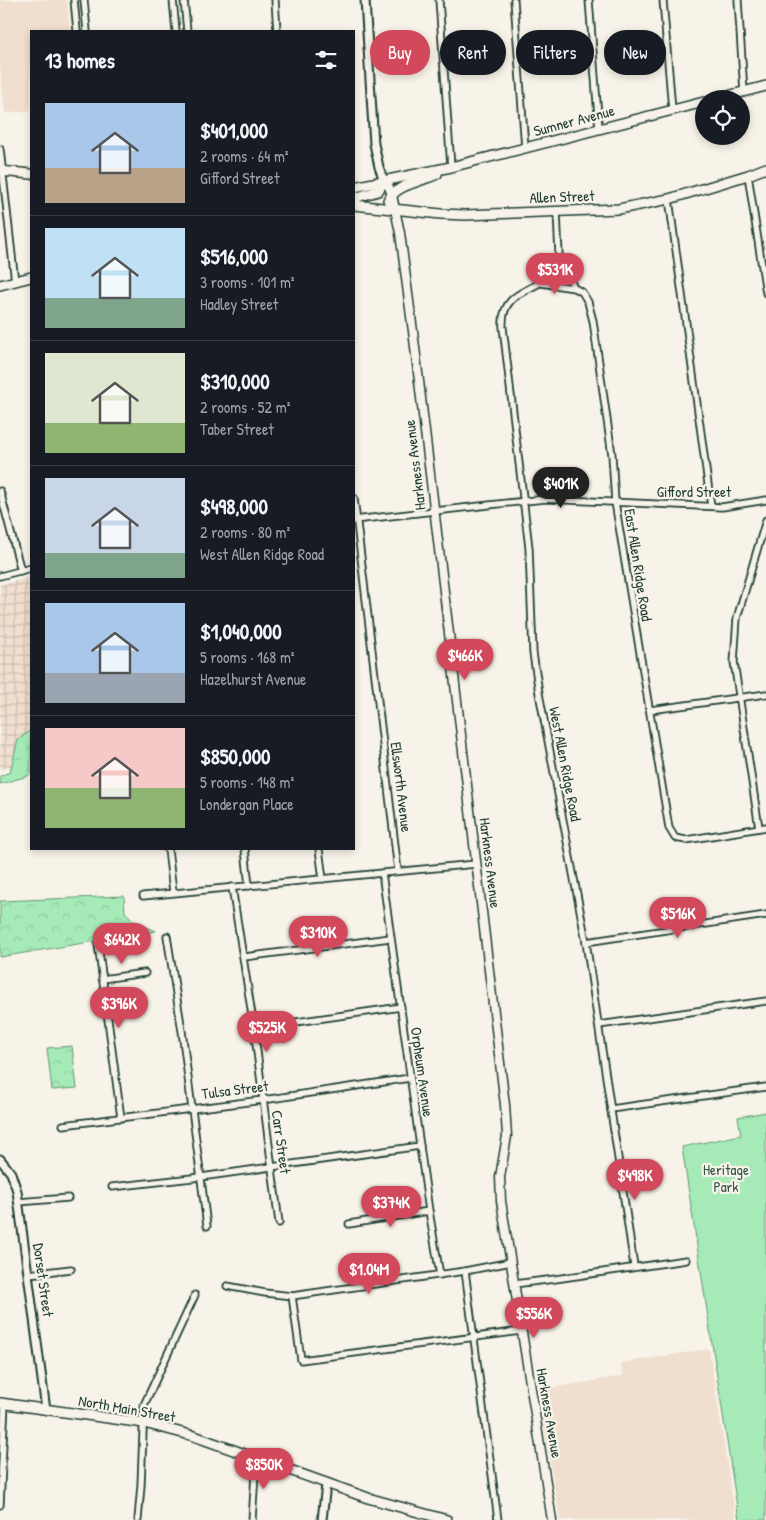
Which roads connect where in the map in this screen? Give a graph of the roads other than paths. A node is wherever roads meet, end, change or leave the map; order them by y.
1 (74, 0) edge
2 (84, 0) edge
3 (172, 0) edge
4 (184, 0) edge
5 (275, 0) edge
6 (366, 0) edge
7 (439, 0) edge
8 (514, 0) edge
9 (589, 0) edge
10 (663, 0) edge
11 (738, 0) edge
12 (77, 30) edge
13 (87, 30) edge
14 (176, 30) edge
15 (187, 30) edge
16 (277, 30) edge
17 (766, 86) edge
18 (744, 90) edge
19 (750, 90) edge
20 (695, 104) edge
21 (672, 110) junction
22 (599, 128) junction
23 (525, 148) junction
24 (0, 149) edge
25 (451, 167) junction
26 (766, 168) edge
27 (1, 172) edge
28 (30, 174) edge
29 (748, 175) junction
30 (384, 181) junction
31 (355, 188) edge
32 (390, 197) junction
33 (355, 198) edge
34 (669, 199) junction
35 (355, 205) edge
36 (394, 209) junction
37 (557, 211) junction
38 (558, 255) junction
39 (30, 277) edge
40 (15, 282) junction
41 (541, 283) junction
42 (0, 286) edge
43 (574, 288) junction
44 (766, 293) edge
45 (0, 491) edge
46 (524, 500) junction
47 (766, 500) edge
48 (616, 502) junction
49 (711, 506) junction
50 (434, 510) junction
51 (355, 520) edge
52 (766, 520) edge
53 (30, 568) edge
54 (21, 571) junction
55 (0, 576) edge
56 (766, 694) edge
57 (740, 697) junction
58 (650, 710) junction
59 (766, 827) edge
60 (759, 828) junction
61 (168, 850) edge
62 (245, 850) edge
63 (319, 850) edge
64 (476, 864) junction
65 (398, 871) junction
66 (382, 873) junction
67 (323, 879) junction
68 (249, 886) junction
69 (232, 887) junction
70 (174, 892) junction
71 (143, 896) dead end
72 (766, 915) edge
73 (167, 936) dead end
74 (390, 938) junction
75 (586, 942) junction
76 (98, 944) dead end
77 (244, 957) junction
78 (145, 973) dead end
79 (102, 979) junction
80 (766, 1001) edge
81 (401, 1007) junction
82 (599, 1025) junction
83 (254, 1028) junction
84 (410, 1078) junction
85 (766, 1087) edge
86 (263, 1100) junction
87 (192, 1109) junction
88 (611, 1109) junction
89 (121, 1118) junction
90 (63, 1125) dead end
91 (420, 1146) junction
92 (0, 1159) edge
93 (272, 1166) junction
94 (202, 1177) junction
95 (112, 1188) dead end
96 (68, 1198) dead end
97 (18, 1202) junction
98 (430, 1211) junction
99 (279, 1223) dead end
100 (349, 1224) dead end
101 (207, 1226) dead end
102 (686, 1260) dead end
103 (511, 1262) junction
104 (634, 1266) junction
105 (71, 1269) dead end
106 (465, 1271) junction
107 (28, 1274) junction
108 (440, 1275) junction
109 (514, 1284) junction
110 (227, 1286) dead end
111 (195, 1295) dead end
112 (292, 1296) junction
113 (521, 1331) junction
114 (475, 1337) junction
115 (2, 1403) edge
116 (46, 1410) junction
117 (144, 1423) junction
118 (256, 1459) junction
119 (326, 1484) junction
120 (0, 1505) edge
121 (138, 1520) edge
122 (252, 1520) edge
123 (322, 1520) edge
124 (447, 1520) edge
125 (498, 1520) edge
126 (552, 1520) edge

1 - 12 street
2 - 13 street
3 - 14 street
4 - 15 street
5 - 16 street
6 - 30 street
7 - 25 street
8 - 23 street
9 - 22 street
10 - 21 street
11 - 18 street
17 - 19 main road
20 - 21 main road, Sumner Avenue
21 - 22 main road, Sumner Avenue
22 - 23 main road, Sumner Avenue
23 - 25 main road, Sumner Avenue
24 - 27 street
25 - 30 main road, Sumner Avenue
25 - 32 main road, Sumner Avenue
26 - 29 main road, Allen Street
27 - 28 main road
27 - 40 street
29 - 34 main road, Allen Street
29 - 44 street
30 - 31 main road, Sumner Avenue
30 - 32 main road
30 - 33 main road, Sumner Avenue
32 - 36 main road, Harkness Avenue
34 - 37 main road, Allen Street
34 - 49 street
35 - 36 main road, Allen Street
36 - 37 main road, Allen Street
36 - 50 main road, Harkness Avenue
37 - 38 street, East Allen Ridge Road
38 - 41 street, West Allen Ridge Road
38 - 43 street, East Allen Ridge Road
39 - 40 main road
40 - 42 main road
41 - 43 street
41 - 46 street, West Allen Ridge Road
43 - 48 street, East Allen Ridge Road
45 - 54 street
46 - 48 street, Gifford Street
46 - 50 street, Gifford Street
46 - 75 street, West Allen Ridge Road
47 - 49 street, Gifford Street
48 - 49 street, Gifford Street
48 - 58 street, East Allen Ridge Road
50 - 51 street, Gifford Street
50 - 64 main road, Harkness Avenue
51 - 65 street, Ellsworth Avenue
52 - 57 street
53 - 54 street
54 - 55 street
56 - 57 street
57 - 58 street
57 - 60 street
58 - 60 street, East Allen Ridge Road
59 - 60 street, East Allen Ridge Road
61 - 70 street
62 - 68 street
63 - 67 street
64 - 65 street
64 - 103 main road, Harkness Avenue
65 - 66 street
66 - 67 street
66 - 74 street, Orpheum Avenue
67 - 68 street
68 - 69 street
69 - 70 street
69 - 77 street, Carr Street
70 - 71 street
72 - 75 street
73 - 87 street
74 - 77 street
74 - 81 street, Orpheum Avenue
75 - 82 street, West Allen Ridge Road
76 - 79 street
77 - 83 street, Carr Street
78 - 79 street
79 - 89 street
80 - 82 street
81 - 83 street
81 - 84 street, Orpheum Avenue
82 - 88 street, West Allen Ridge Road
83 - 86 street, Carr Street
84 - 86 street, Tulsa Street
84 - 91 street, Orpheum Avenue
85 - 88 street
86 - 87 street, Tulsa Street
86 - 93 street, Carr Street
87 - 89 street, Tulsa Street
87 - 94 street
88 - 104 street, West Allen Ridge Road
89 - 90 street, Tulsa Street
91 - 93 street
91 - 98 street, Orpheum Avenue
92 - 97 street, Dorset Street
93 - 94 street
93 - 99 street, Carr Street
94 - 95 street
94 - 101 street
96 - 97 street
97 - 107 street, Dorset Street
98 - 100 street
98 - 108 street, Orpheum Avenue
102 - 104 street
103 - 106 street
103 - 109 main road, Harkness Avenue
104 - 109 street
105 - 107 street
106 - 108 street
106 - 114 street
107 - 116 street, Dorset Street
108 - 112 street
109 - 113 main road, Harkness Avenue
110 - 112 street
111 - 117 street
112 - 114 street
113 - 114 street
113 - 126 main road, Harkness Avenue
114 - 125 street
115 - 116 main road, North Main Street
115 - 120 street
116 - 117 main road, North Main Street
117 - 118 main road, North Main Street
117 - 121 street
118 - 119 main road, North Main Street
118 - 122 street
119 - 123 street
119 - 124 main road, North Main Street

